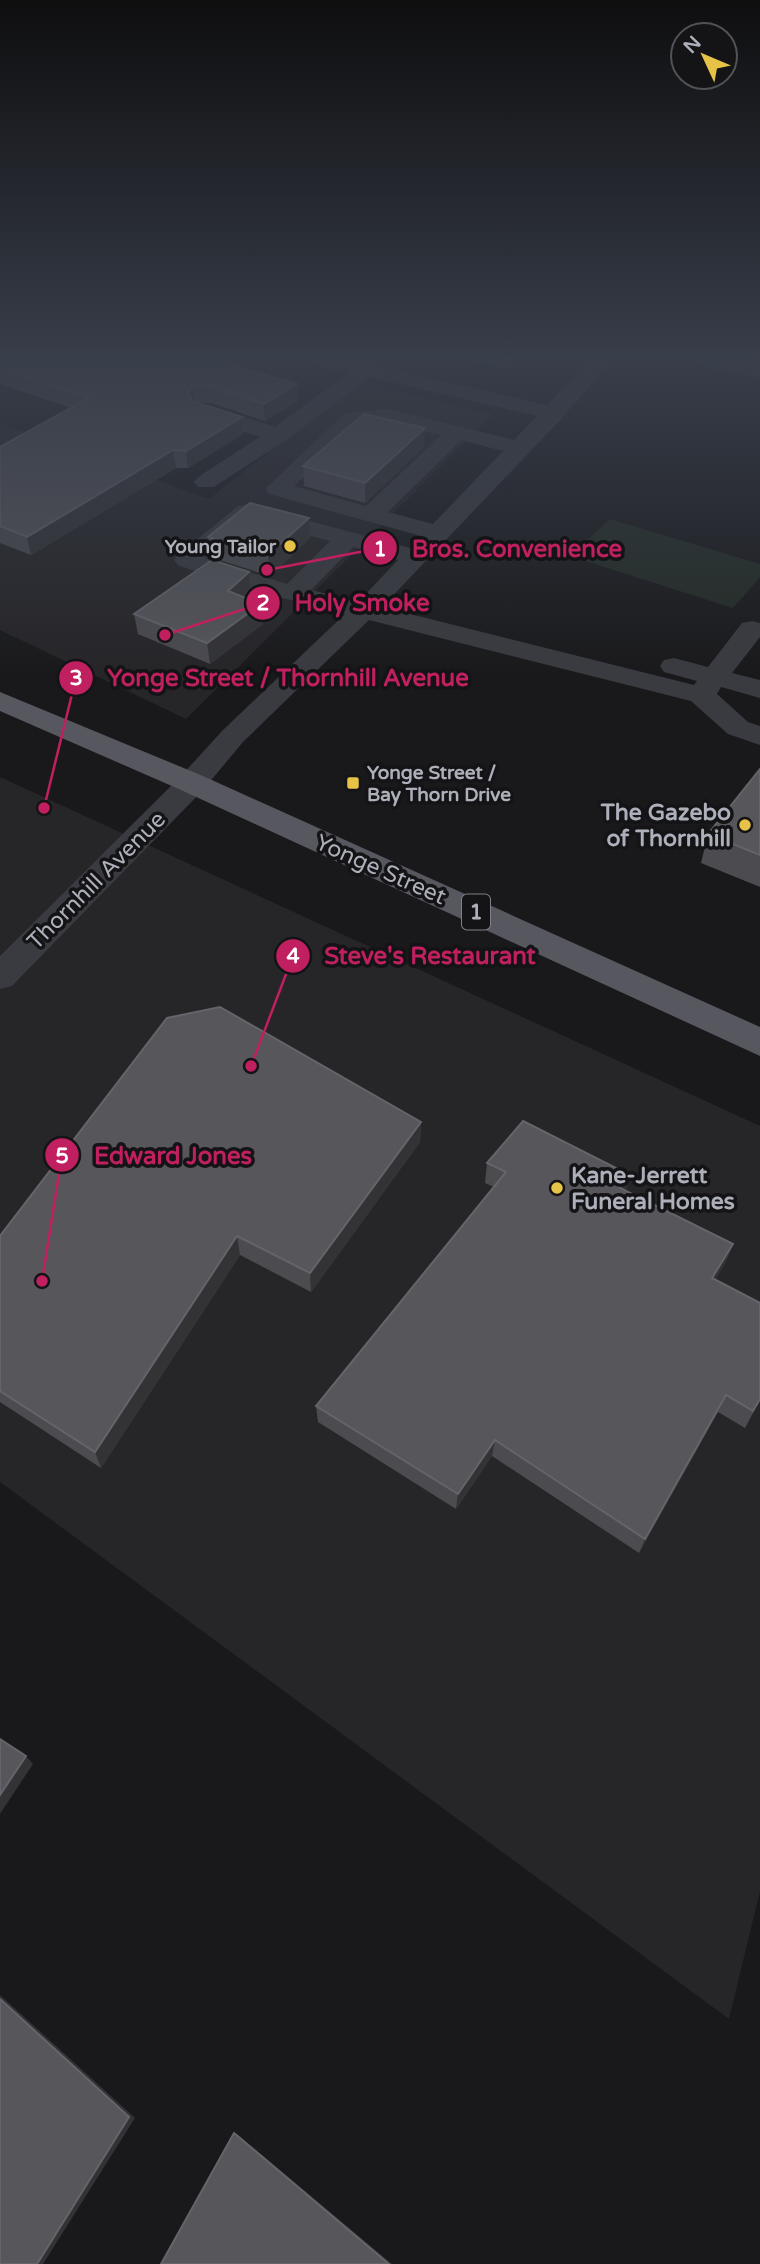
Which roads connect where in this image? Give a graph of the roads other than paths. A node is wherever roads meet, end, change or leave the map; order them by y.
1 (231, 466) edge
2 (302, 466) edge
3 (422, 466) edge
4 (503, 466) edge
5 (206, 482) dead end
6 (371, 514) junction
7 (439, 533) junction
8 (349, 537) junction
9 (416, 557) junction
10 (385, 589) junction
11 (293, 593) junction
12 (366, 609) junction
13 (752, 629) dead end
14 (708, 686) junction
15 (760, 689) edge
16 (0, 701) edge
17 (760, 736) edge
18 (192, 783) junction
19 (0, 977) edge
20 (760, 1042) edge

1 - 5 street
2 - 6 street
3 - 6 street
4 - 7 street, Thornhill Avenue
6 - 7 street
7 - 9 street, Thornhill Avenue
8 - 9 street
8 - 11 street
8 - 11 street
9 - 10 street, Thornhill Avenue
10 - 12 street, Thornhill Avenue
10 - 14 street
11 - 12 street
12 - 14 street
12 - 18 street, Thornhill Avenue
13 - 14 street
14 - 15 street
14 - 17 street
16 - 18 main road, Yonge Street / 1
18 - 19 street, Thornhill Avenue
18 - 20 main road, Yonge Street / 1

